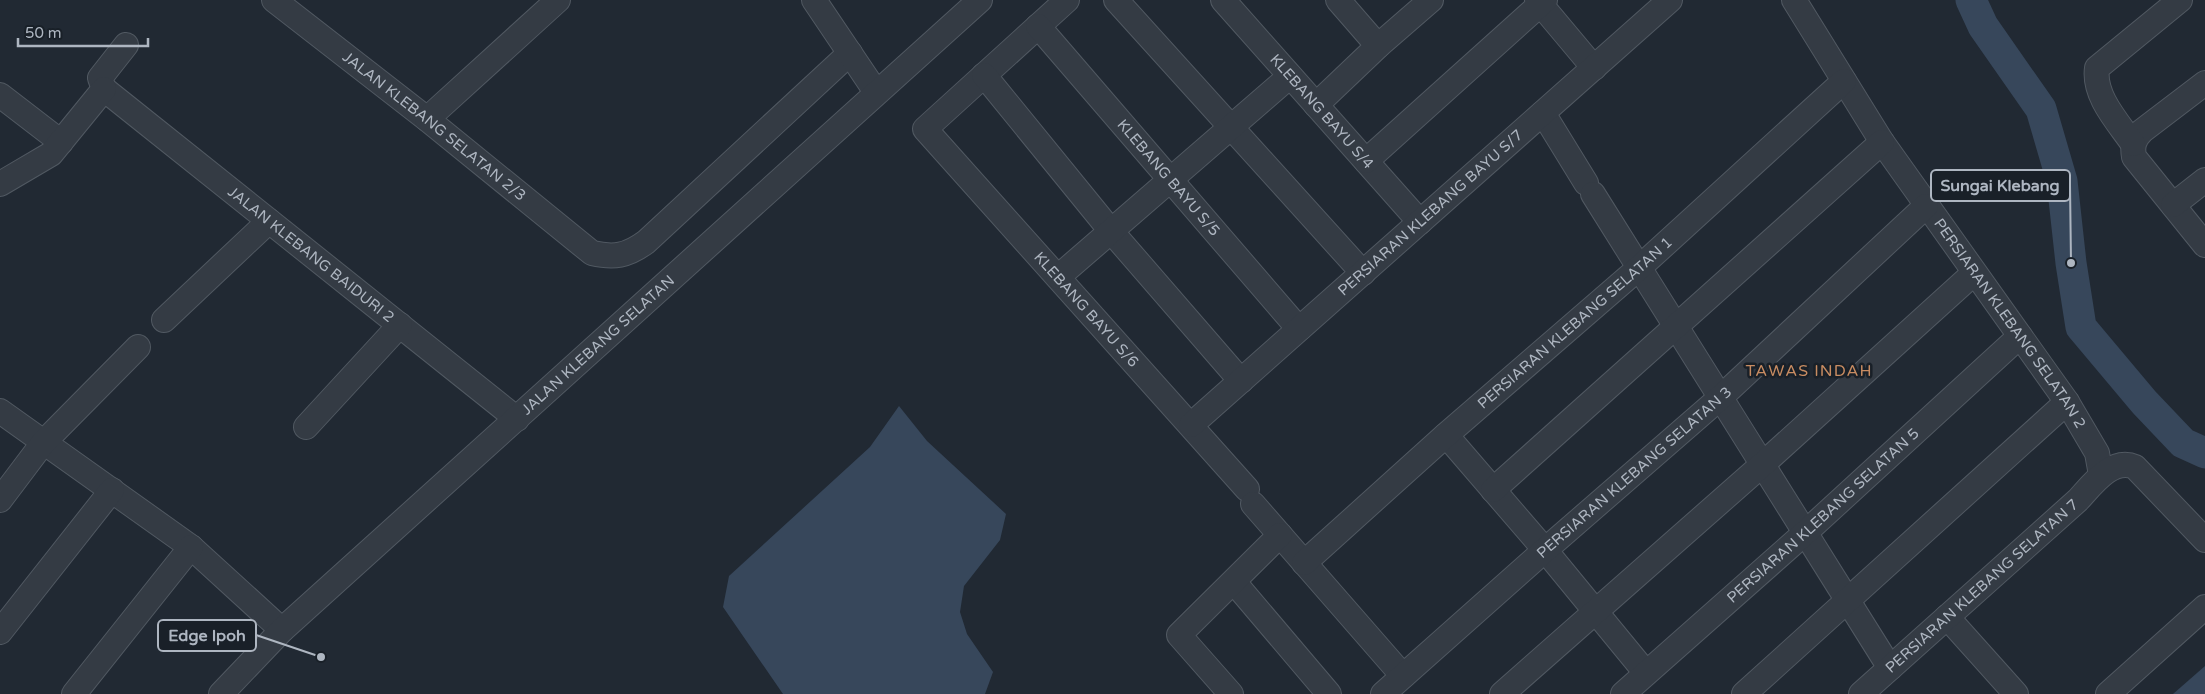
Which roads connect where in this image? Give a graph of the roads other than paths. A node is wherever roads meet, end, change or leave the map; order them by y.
1 (274, 0) edge
2 (558, 0) edge
3 (814, 0) edge
4 (980, 0) edge
5 (1067, 0) edge
6 (1116, 0) edge
7 (1223, 0) edge
8 (1338, 0) edge
9 (1431, 0) edge
10 (1670, 0) edge
11 (1794, 0) edge
12 (2180, 0) edge
13 (1541, 1) edge
14 (1038, 26) junction
15 (126, 45) dead end
16 (1378, 46) junction
17 (850, 53) junction
18 (1594, 68) junction
19 (984, 75) junction
20 (1290, 76) junction
21 (1844, 81) junction
22 (2205, 83) edge
23 (104, 90) junction
24 (876, 92) junction
25 (0, 95) edge
26 (1316, 105) junction
27 (1543, 113) junction
28 (427, 119) junction
29 (1231, 127) junction
30 (61, 142) junction
31 (1882, 142) junction
32 (2133, 144) junction
33 (1366, 161) junction
34 (1171, 179) junction
35 (2205, 180) edge
36 (0, 184) edge
37 (2173, 205) junction
38 (1926, 206) junction
39 (269, 221) junction
40 (1420, 222) junction
41 (1111, 231) junction
42 (2205, 244) edge
43 (1640, 267) junction
44 (1363, 273) junction
45 (1974, 273) junction
46 (1058, 277) junction
47 (164, 320) dead end
48 (400, 325) junction
49 (1678, 327) junction
50 (1299, 329) junction
51 (2020, 336) junction
52 (138, 347) dead end
53 (1241, 381) junction
54 (1722, 397) junction
55 (2067, 402) junction
56 (0, 411) edge
57 (517, 419) junction
58 (1191, 425) junction
59 (306, 427) dead end
60 (1446, 435) junction
61 (43, 443) junction
62 (1763, 464) junction
63 (2101, 474) junction
64 (112, 490) junction
65 (1493, 490) junction
66 (0, 500) edge
67 (1806, 532) junction
68 (1280, 535) junction
69 (2205, 540) edge
70 (190, 547) junction
71 (1545, 550) junction
72 (1304, 563) junction
73 (1234, 582) junction
74 (1848, 600) junction
75 (2205, 607) edge
76 (1595, 611) junction
77 (1947, 617) junction
78 (282, 630) junction
79 (0, 632) edge
80 (1890, 668) junction
81 (1646, 673) junction
82 (1403, 676) junction
83 (74, 694) edge
84 (221, 694) edge
85 (1231, 694) edge
86 (1329, 694) edge
87 (1383, 694) edge
88 (1502, 694) edge
89 (1623, 694) edge
90 (1744, 694) edge
91 (1861, 694) edge
92 (2016, 694) edge
93 (2108, 694) edge

1 - 28 street, JALAN KLEBANG SELATAN 2/3
2 - 28 street
3 - 17 street
4 - 24 street, JALAN KLEBANG SELATAN
5 - 14 street
6 - 29 street
7 - 20 street, KLEBANG BAYU S/4
8 - 16 street
9 - 16 street
10 - 18 street, PERSIARAN KLEBANG BAYU S/7
11 - 21 street, PERSIARAN KLEBANG SELATAN 2
12 - 32 street
13 - 18 street
13 - 33 street
14 - 19 street
14 - 34 street, KLEBANG BAYU S/5
15 - 23 street
16 - 26 street
17 - 24 street
17 - 28 street, JALAN KLEBANG SELATAN 2/3
18 - 27 street, PERSIARAN KLEBANG BAYU S/7
19 - 41 street
19 - 46 street, KLEBANG BAYU S/6
20 - 26 street, KLEBANG BAYU S/4
20 - 29 street
21 - 31 street, PERSIARAN KLEBANG SELATAN 2
21 - 43 street, PERSIARAN KLEBANG SELATAN 1
22 - 32 street
23 - 30 street
23 - 39 street, JALAN KLEBANG BAIDURI 2
24 - 57 street, JALAN KLEBANG SELATAN
25 - 30 street
26 - 33 street, KLEBANG BAYU S/4
27 - 40 street, PERSIARAN KLEBANG BAYU S/7
27 - 43 street
29 - 34 street
29 - 44 street
30 - 36 street
31 - 38 street, PERSIARAN KLEBANG SELATAN 2
31 - 49 street
32 - 37 street
33 - 40 street, KLEBANG BAYU S/4
34 - 41 street
34 - 50 street, KLEBANG BAYU S/5
35 - 37 street
37 - 42 street
38 - 45 street, PERSIARAN KLEBANG SELATAN 2
38 - 54 street, PERSIARAN KLEBANG SELATAN 3
39 - 47 street
39 - 48 street, JALAN KLEBANG BAIDURI 2
40 - 44 street, PERSIARAN KLEBANG BAYU S/7
41 - 46 street
41 - 53 street
43 - 49 street
43 - 60 street, PERSIARAN KLEBANG SELATAN 1
44 - 50 street, PERSIARAN KLEBANG BAYU S/7
45 - 51 street, PERSIARAN KLEBANG SELATAN 2
45 - 62 street
46 - 58 street, KLEBANG BAYU S/6
48 - 57 street, JALAN KLEBANG BAIDURI 2
48 - 59 street
49 - 54 street
49 - 65 street
50 - 53 street, PERSIARAN KLEBANG BAYU S/7
51 - 55 street, PERSIARAN KLEBANG SELATAN 2
51 - 67 street, PERSIARAN KLEBANG SELATAN 5
52 - 61 street
53 - 58 street, PERSIARAN KLEBANG BAYU S/7
54 - 62 street
54 - 71 street, PERSIARAN KLEBANG SELATAN 3
55 - 63 street, PERSIARAN KLEBANG SELATAN 2
55 - 74 street
56 - 61 street
57 - 78 street, JALAN KLEBANG SELATAN
58 - 68 street, KLEBANG BAYU S/6
60 - 65 street
60 - 72 street, PERSIARAN KLEBANG SELATAN 1
61 - 64 street
61 - 66 street
62 - 67 street
62 - 76 street
63 - 69 street
63 - 77 street, PERSIARAN KLEBANG SELATAN 7
64 - 70 street
64 - 79 street
65 - 71 street
67 - 74 street
67 - 81 street, PERSIARAN KLEBANG SELATAN 5
68 - 72 street, KLEBANG BAYU S/6
68 - 73 street
70 - 78 street
70 - 83 street
71 - 76 street
71 - 82 street, PERSIARAN KLEBANG SELATAN 3
72 - 82 street, KLEBANG BAYU S/6
73 - 85 street
73 - 86 street
74 - 80 street
74 - 90 street
75 - 93 street
76 - 81 street
76 - 88 street
77 - 80 street, PERSIARAN KLEBANG SELATAN 7
77 - 92 street
78 - 84 street, JALAN KLEBANG SELATAN
80 - 91 street, PERSIARAN KLEBANG SELATAN 7
81 - 89 street, PERSIARAN KLEBANG SELATAN 5
82 - 87 street, PERSIARAN KLEBANG SELATAN 3

